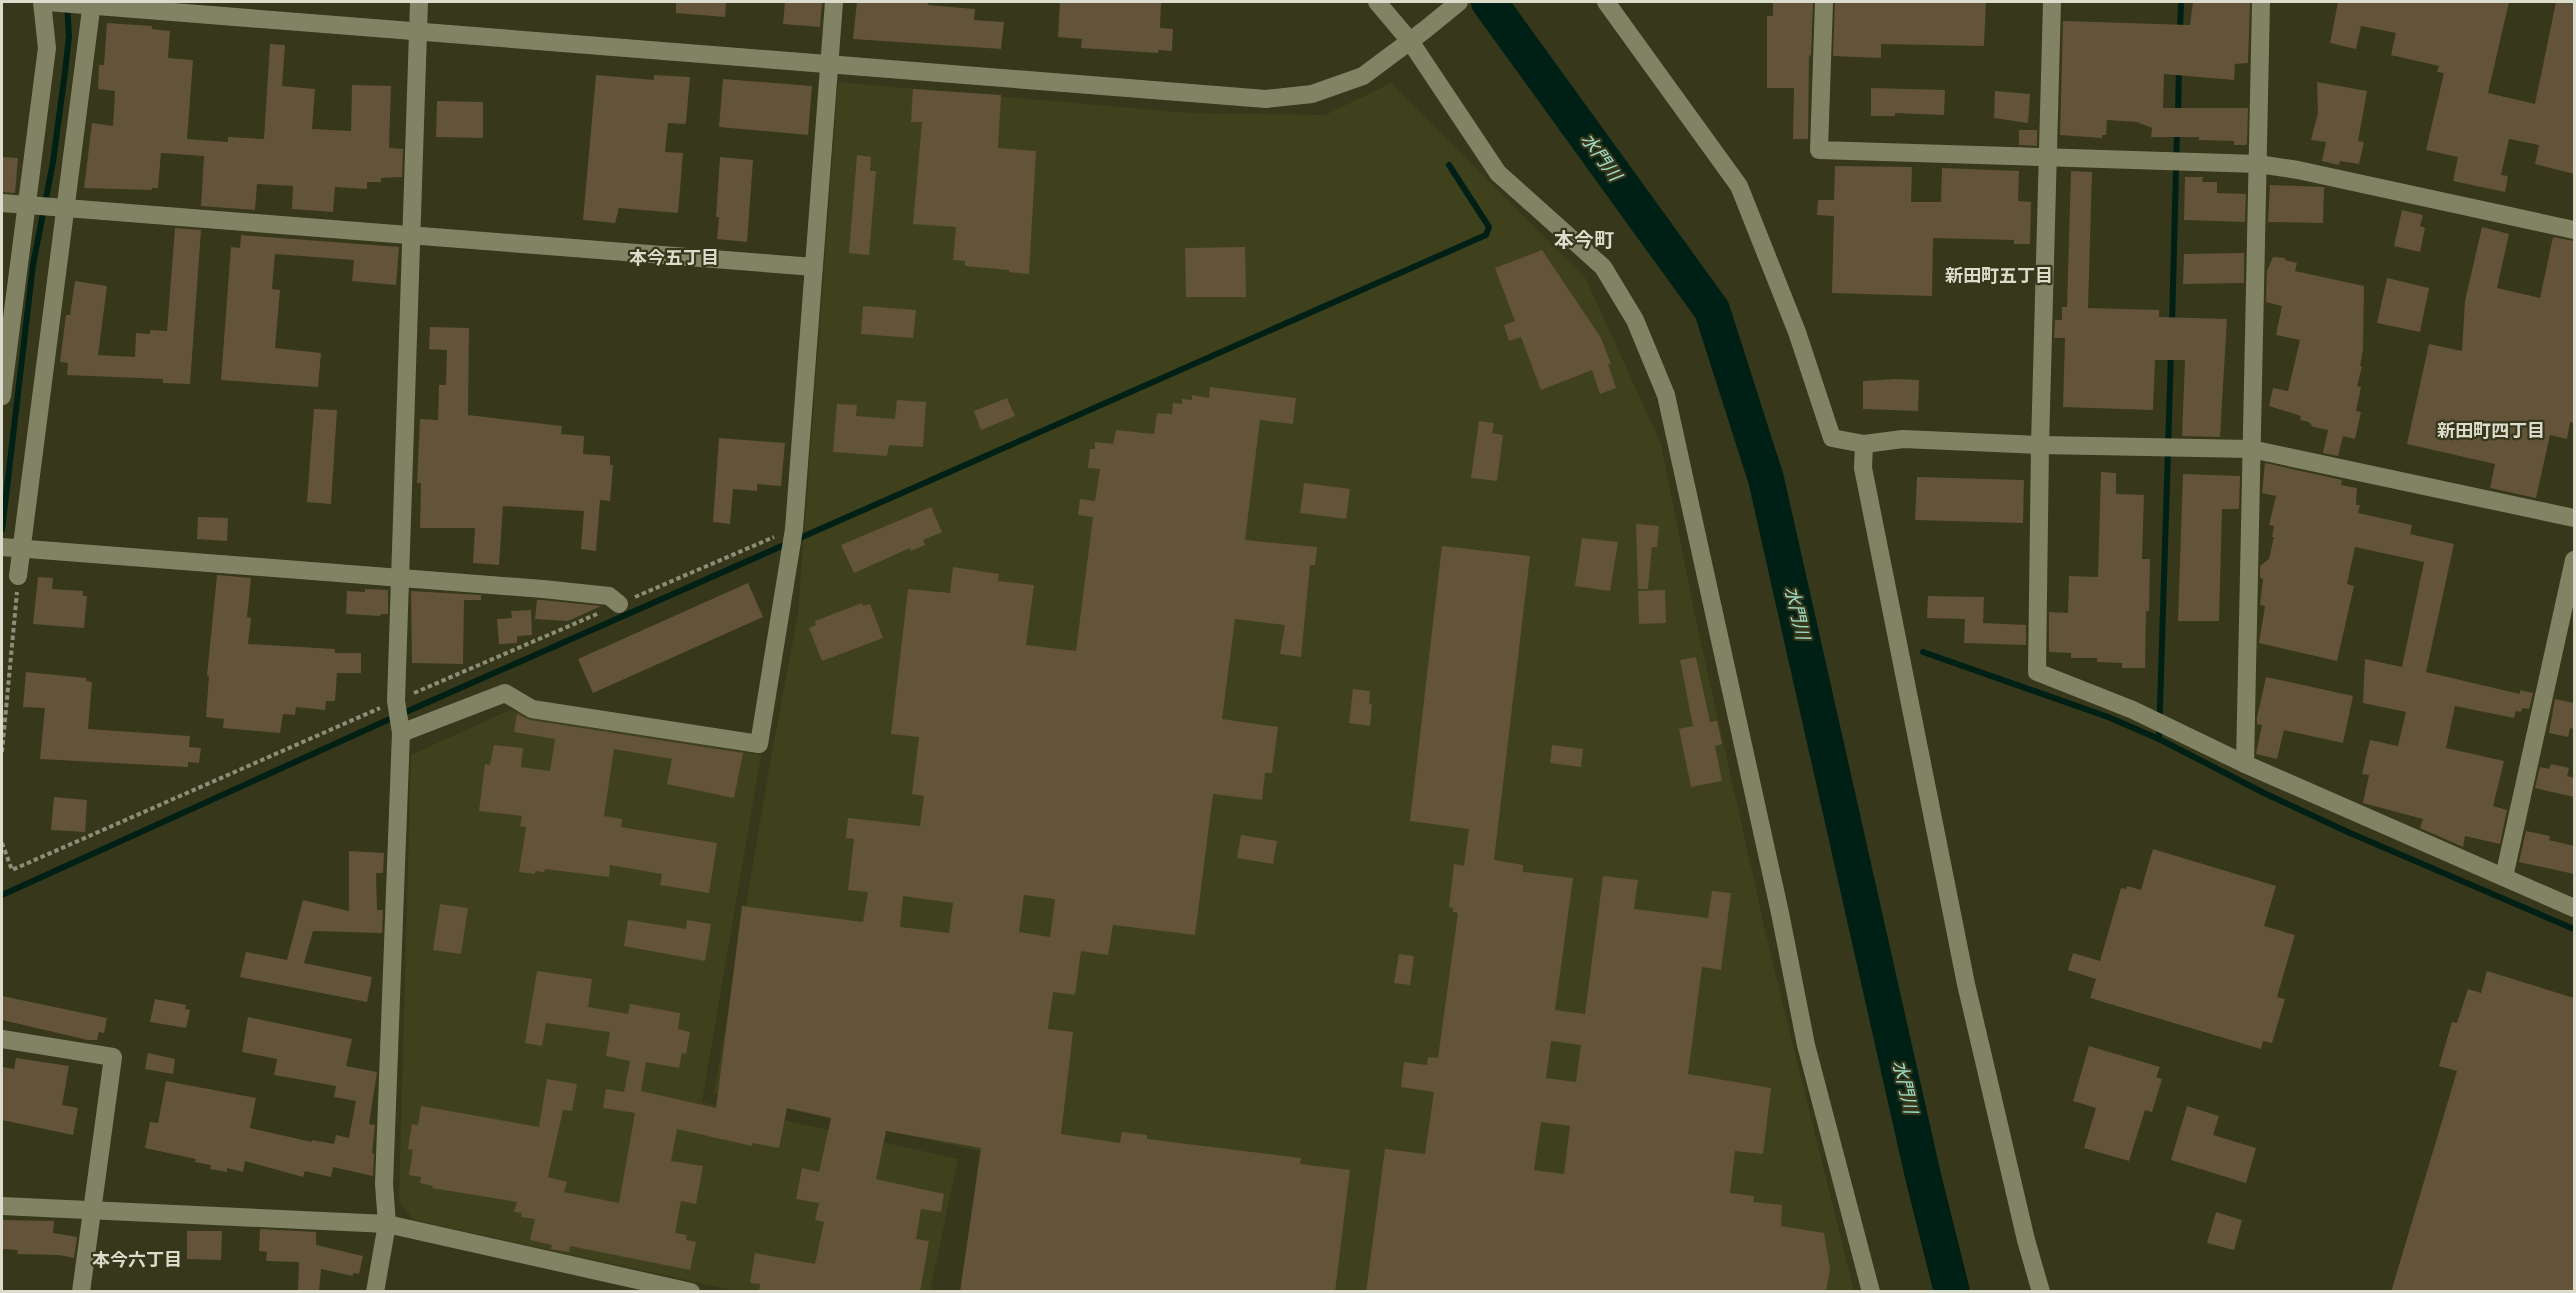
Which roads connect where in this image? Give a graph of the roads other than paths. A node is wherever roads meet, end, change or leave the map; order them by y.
1 (42, 2) edge
2 (47, 2) edge
3 (419, 2) edge
4 (834, 2) edge
5 (1377, 2) edge
6 (1459, 2) edge
7 (1606, 2) edge
8 (1824, 2) edge
9 (2052, 2) edge
10 (2261, 2) edge
11 (92, 3) edge
12 (419, 33) junction
13 (1410, 41) junction
14 (829, 65) junction
15 (2047, 156) junction
16 (2258, 164) junction
17 (2, 203) edge
18 (28, 206) junction
19 (65, 209) junction
20 (2574, 230) edge
21 (412, 236) junction
22 (814, 267) junction
23 (7, 318) edge
24 (2, 396) edge
25 (1864, 444) junction
26 (2040, 445) junction
27 (2251, 449) junction
28 (2574, 518) edge
29 (2, 547) edge
30 (20, 548) junction
31 (2574, 560) edge
32 (18, 576) road end
33 (401, 576) junction
34 (619, 604) dead end
35 (401, 734) junction
36 (2245, 764) junction
37 (2504, 877) junction
38 (2574, 908) edge
39 (2, 1039) edge
40 (2, 1206) edge
41 (93, 1209) junction
42 (387, 1224) junction
43 (81, 1292) edge
44 (375, 1292) edge
45 (691, 1292) edge
46 (1871, 1292) edge
47 (2041, 1292) edge

1 - 18 street
2 - 11 street
3 - 12 street
4 - 14 street
5 - 13 street
6 - 13 street
7 - 25 street
8 - 15 street
9 - 15 street
10 - 16 street
11 - 12 street
11 - 19 street
12 - 14 street
12 - 21 street
13 - 14 street
13 - 46 street
14 - 22 street
15 - 16 street
15 - 26 street
16 - 20 street
16 - 27 street
17 - 18 street
18 - 19 street
18 - 23 street
19 - 21 street
19 - 30 street
21 - 22 street
21 - 33 street
22 - 35 street
23 - 24 street
25 - 26 street
25 - 47 street
26 - 27 street
26 - 36 street
27 - 28 street
27 - 36 street
29 - 30 street
30 - 32 street
30 - 33 street
31 - 37 street
33 - 34 street
33 - 35 street
35 - 42 street
36 - 37 street
37 - 38 street
39 - 41 street
40 - 41 street
41 - 42 street
41 - 43 street
42 - 44 street
42 - 45 street

